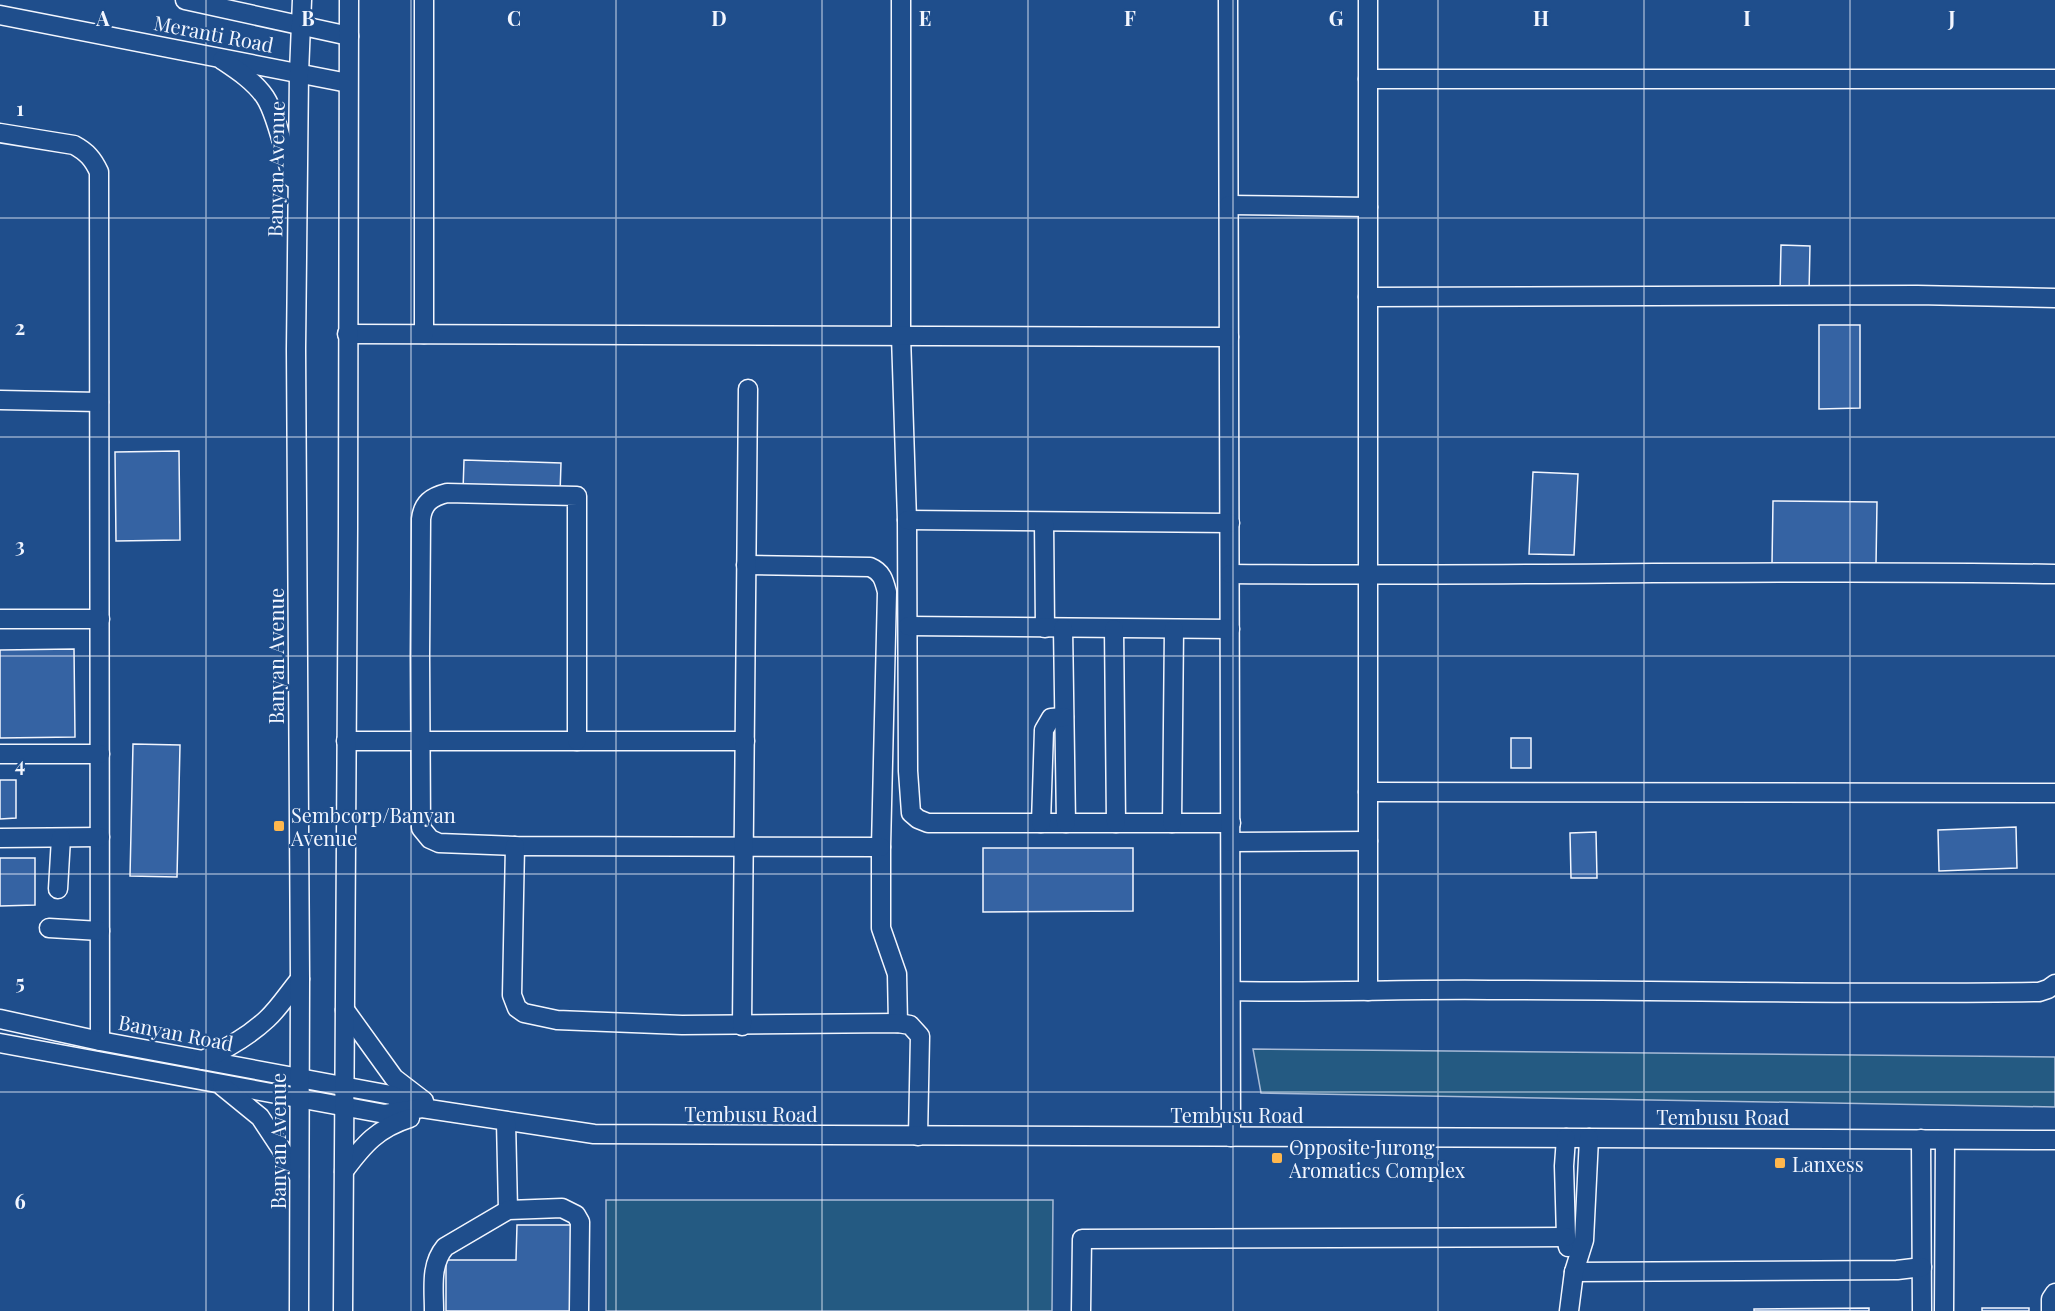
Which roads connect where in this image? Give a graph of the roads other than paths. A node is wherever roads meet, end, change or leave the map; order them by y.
1 (194, 0) edge
2 (302, 0) edge
3 (349, 0) edge
4 (424, 0) edge
5 (901, 0) edge
6 (1228, 0) edge
7 (1368, 0) edge
8 (0, 15) edge
9 (301, 26) junction
10 (349, 36) junction
11 (216, 56) junction
12 (299, 73) junction
13 (1368, 79) junction
14 (2055, 79) edge
15 (348, 83) junction
16 (0, 133) edge
17 (297, 194) junction
18 (1229, 205) junction
19 (1368, 207) junction
20 (1368, 297) junction
21 (2055, 298) edge
22 (347, 334) junction
23 (424, 334) junction
24 (901, 336) junction
25 (1229, 337) junction
26 (748, 389) dead end
27 (0, 400) edge
28 (99, 402) junction
29 (907, 520) junction
30 (1044, 522) junction
31 (1230, 524) junction
32 (746, 565) junction
33 (1230, 574) junction
34 (2055, 574) edge
35 (1368, 576) junction
36 (0, 619) edge
37 (100, 619) junction
38 (908, 626) junction
39 (1045, 628) junction
40 (1063, 628) junction
41 (1114, 628) junction
42 (1174, 628) junction
43 (1230, 629) junction
44 (1064, 717) junction
45 (346, 741) junction
46 (420, 741) junction
47 (577, 741) junction
48 (745, 741) junction
49 (0, 754) edge
50 (100, 754) junction
51 (1368, 792) junction
52 (2055, 793) edge
53 (1041, 823) junction
54 (1066, 823) junction
55 (1116, 823) junction
56 (1172, 823) junction
57 (1231, 823) junction
58 (100, 837) junction
59 (0, 838) edge
60 (60, 838) junction
61 (1368, 841) junction
62 (1231, 842) junction
63 (515, 846) junction
64 (744, 846) junction
65 (881, 847) junction
66 (58, 889) dead end
67 (49, 928) dead end
68 (100, 931) junction
69 (300, 979) junction
70 (2055, 984) edge
71 (1232, 991) junction
72 (1368, 992) junction
73 (345, 1011) junction
74 (0, 1019) edge
75 (898, 1023) junction
76 (742, 1026) junction
77 (100, 1041) junction
78 (0, 1043) edge
79 (203, 1060) junction
80 (300, 1079) junction
81 (217, 1083) junction
82 (345, 1087) junction
83 (300, 1098) junction
84 (345, 1106) junction
85 (428, 1109) junction
86 (506, 1121) junction
87 (918, 1136) junction
88 (1231, 1137) junction
89 (1566, 1138) junction
90 (1589, 1138) junction
91 (1921, 1140) junction
92 (1945, 1140) junction
93 (2055, 1140) edge
94 (344, 1171) junction
95 (300, 1177) junction
96 (508, 1210) junction
97 (1566, 1237) junction
98 (1922, 1267) junction
99 (1574, 1272) junction
100 (2055, 1293) edge
101 (299, 1311) edge
102 (343, 1311) edge
103 (434, 1311) edge
104 (579, 1311) edge
105 (1081, 1311) edge
106 (1569, 1311) edge
107 (1922, 1311) edge
108 (1944, 1311) edge
109 (2051, 1311) edge

1 - 9 street, Meranti Road
2 - 9 street, Banyan Avenue
3 - 10 street
4 - 23 street
5 - 24 street
6 - 18 street
7 - 13 street
8 - 11 street, Meranti Road
9 - 10 street, Meranti Road
9 - 12 street, Banyan Avenue
10 - 15 street
11 - 12 street, Meranti Road
11 - 17 street
12 - 15 street, Meranti Road
12 - 17 street, Banyan Avenue
13 - 14 street
13 - 19 street
15 - 22 street
16 - 28 street
17 - 69 street, Banyan Avenue
18 - 19 street
18 - 25 street
19 - 20 street
20 - 21 street
20 - 35 street
22 - 23 street
22 - 45 street
23 - 24 street
24 - 25 street
24 - 29 street
25 - 31 street
26 - 32 street
27 - 28 street
28 - 37 street
29 - 30 street
29 - 38 street
30 - 31 street
30 - 39 street
31 - 33 street
32 - 48 street
32 - 65 street
33 - 35 street
33 - 43 street
34 - 35 street
35 - 51 street
36 - 37 street
37 - 50 street
38 - 39 street
38 - 53 street
39 - 40 street
40 - 41 street
40 - 44 street
41 - 42 street
41 - 55 street
42 - 43 street
42 - 56 street
43 - 57 street
44 - 53 street
44 - 54 street
45 - 46 street
45 - 73 street
46 - 47 street
46 - 47 street
46 - 63 street
47 - 48 street
48 - 64 street
49 - 50 street
50 - 58 street
51 - 52 street
51 - 61 street
53 - 54 street
54 - 55 street
55 - 56 street
56 - 57 street
57 - 62 street
58 - 60 street
58 - 68 street
59 - 60 street
60 - 66 street
61 - 62 street
61 - 72 street
62 - 71 street
63 - 64 street
63 - 76 street
64 - 65 street
64 - 76 street
65 - 75 street
67 - 68 street
68 - 77 street
69 - 79 street
69 - 80 street, Banyan Avenue
70 - 72 street
71 - 72 street
71 - 88 street
73 - 82 street
73 - 85 street
74 - 77 street, Banyan Road
75 - 76 street
75 - 87 street
77 - 79 street, Banyan Road
78 - 81 street
79 - 80 street, Banyan Road
80 - 82 street, Banyan Road
80 - 83 street, Banyan Avenue
81 - 83 street
81 - 95 street
82 - 84 street
82 - 85 street, Tembusu Road
83 - 84 street
83 - 95 street, Banyan Avenue
84 - 85 street, Tembusu Road
84 - 94 street
85 - 86 street, Tembusu Road
85 - 94 street
86 - 87 street, Tembusu Road
86 - 96 street
87 - 88 street, Tembusu Road
88 - 89 street, Tembusu Road
89 - 90 street, Tembusu Road
89 - 97 street
90 - 91 street, Tembusu Road
90 - 99 street
91 - 92 street, Tembusu Road
91 - 98 street
92 - 93 street, Tembusu Road
92 - 108 street
94 - 102 street
95 - 101 street, Banyan Avenue
96 - 103 street
96 - 104 street
97 - 99 street
97 - 105 street
98 - 99 street
98 - 107 street
99 - 106 street
100 - 109 street

